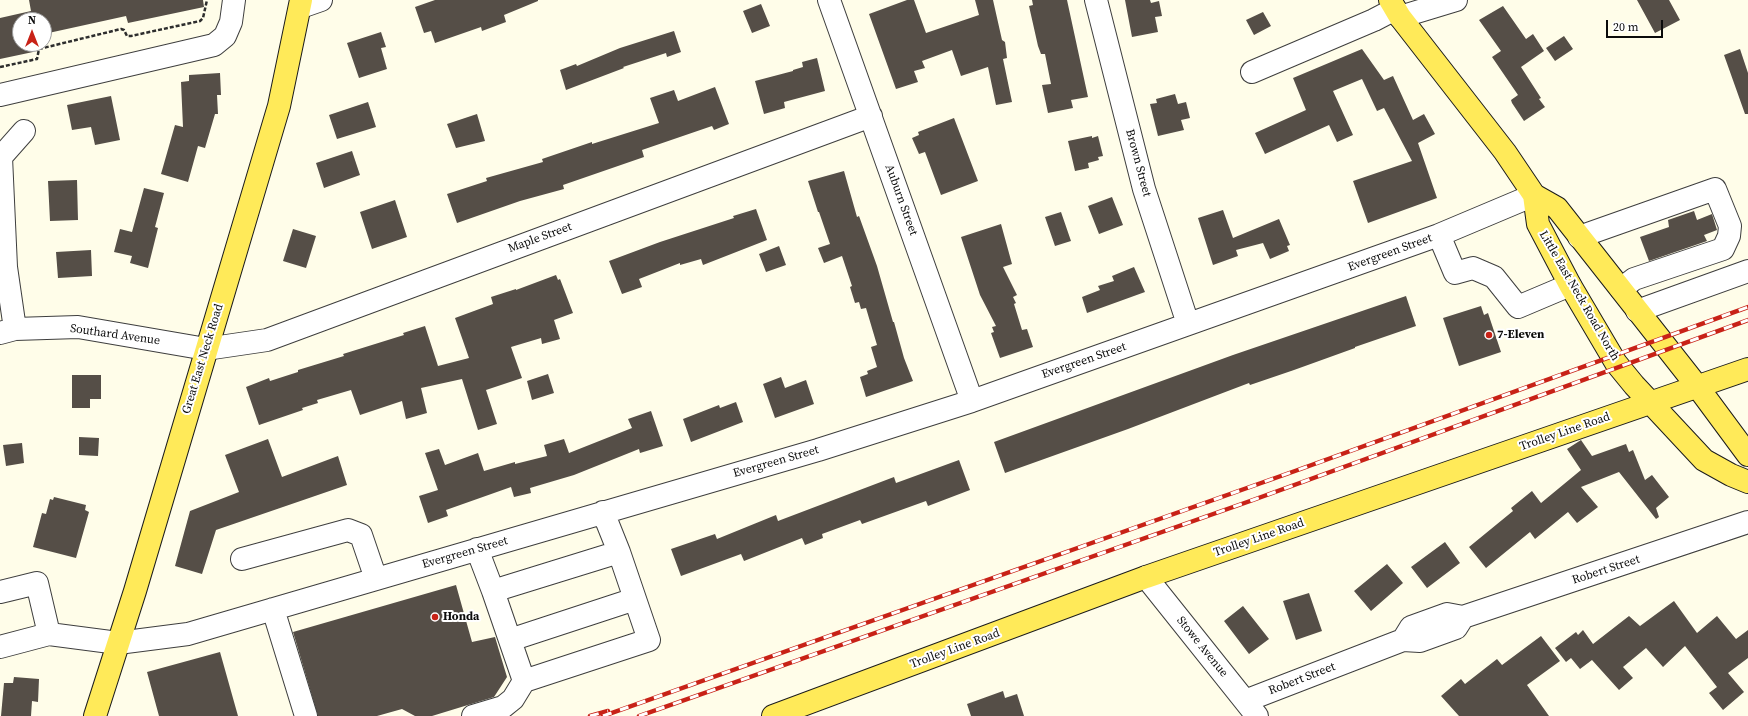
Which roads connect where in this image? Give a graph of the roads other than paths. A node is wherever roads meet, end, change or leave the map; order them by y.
1 (234, 0) edge
2 (321, 0) edge
3 (830, 0) edge
4 (1096, 0) edge
5 (1456, 0) edge
6 (301, 4) edge
7 (1395, 9) edge
8 (1252, 72) dead end
9 (0, 95) edge
10 (871, 116) junction
11 (24, 131) dead end
12 (1534, 195) junction
13 (1439, 235) junction
14 (1579, 237) junction
15 (1723, 249) junction
16 (1744, 272) edge
17 (1570, 285) junction
18 (1621, 289) junction
19 (1637, 311) junction
20 (1188, 324) junction
21 (7, 331) edge
22 (206, 349) junction
23 (1748, 369) edge
24 (1697, 386) junction
25 (972, 401) junction
26 (1651, 402) junction
27 (1748, 456) edge
28 (1748, 482) edge
29 (604, 512) junction
30 (1748, 522) edge
31 (477, 549) junction
32 (620, 552) junction
33 (242, 559) dead end
34 (1146, 578) junction
35 (376, 579) junction
36 (493, 591) junction
37 (0, 592) edge
38 (635, 599) junction
39 (273, 609) junction
40 (49, 634) junction
41 (510, 640) junction
42 (118, 643) junction
43 (0, 647) edge
44 (524, 681) junction
45 (1251, 708) edge
46 (95, 716) edge
47 (306, 716) edge
48 (473, 716) edge
49 (773, 716) edge

1 - 9 street
2 - 6 street
3 - 10 street, Auburn Street
4 - 20 street, Brown Street
5 - 7 street
6 - 22 main road, Great East Neck Road
7 - 8 street
7 - 12 main road, Little East Neck Road North
10 - 22 street, Maple Street
10 - 25 street, Auburn Street
11 - 21 street
12 - 13 street, Evergreen Street
12 - 14 main road, Little East Neck Road North
12 - 17 main road, Little East Neck Road North
13 - 17 street
13 - 20 street, Evergreen Street
14 - 15 street
14 - 18 main road, Little East Neck Road North
15 - 16 street
15 - 18 street
16 - 19 street
17 - 26 main road, Little East Neck Road North
18 - 19 main road, Little East Neck Road North
19 - 24 main road, Little East Neck Road North
20 - 25 street, Evergreen Street
21 - 22 street, Southard Avenue
22 - 42 main road, Great East Neck Road
23 - 24 main road, Trolley Line Road
24 - 26 main road, Trolley Line Road
24 - 27 main road, Little East Neck Road North
25 - 29 street, Evergreen Street
26 - 28 main road, Little East Neck Road North
26 - 34 main road, Trolley Line Road
29 - 31 street, Evergreen Street
29 - 32 street
30 - 45 street, Robert Street
31 - 35 street, Evergreen Street
31 - 36 street
32 - 36 street
32 - 38 street
33 - 35 street
34 - 45 street, Stowe Avenue
34 - 49 main road, Trolley Line Road
35 - 39 street, Evergreen Street
36 - 41 street
37 - 40 street
38 - 41 street
38 - 44 street
39 - 42 street, Evergreen Street
39 - 47 street
40 - 42 street, Evergreen Street
40 - 43 street, Evergreen Street
41 - 44 street
42 - 46 main road, Great East Neck Road
44 - 48 street

